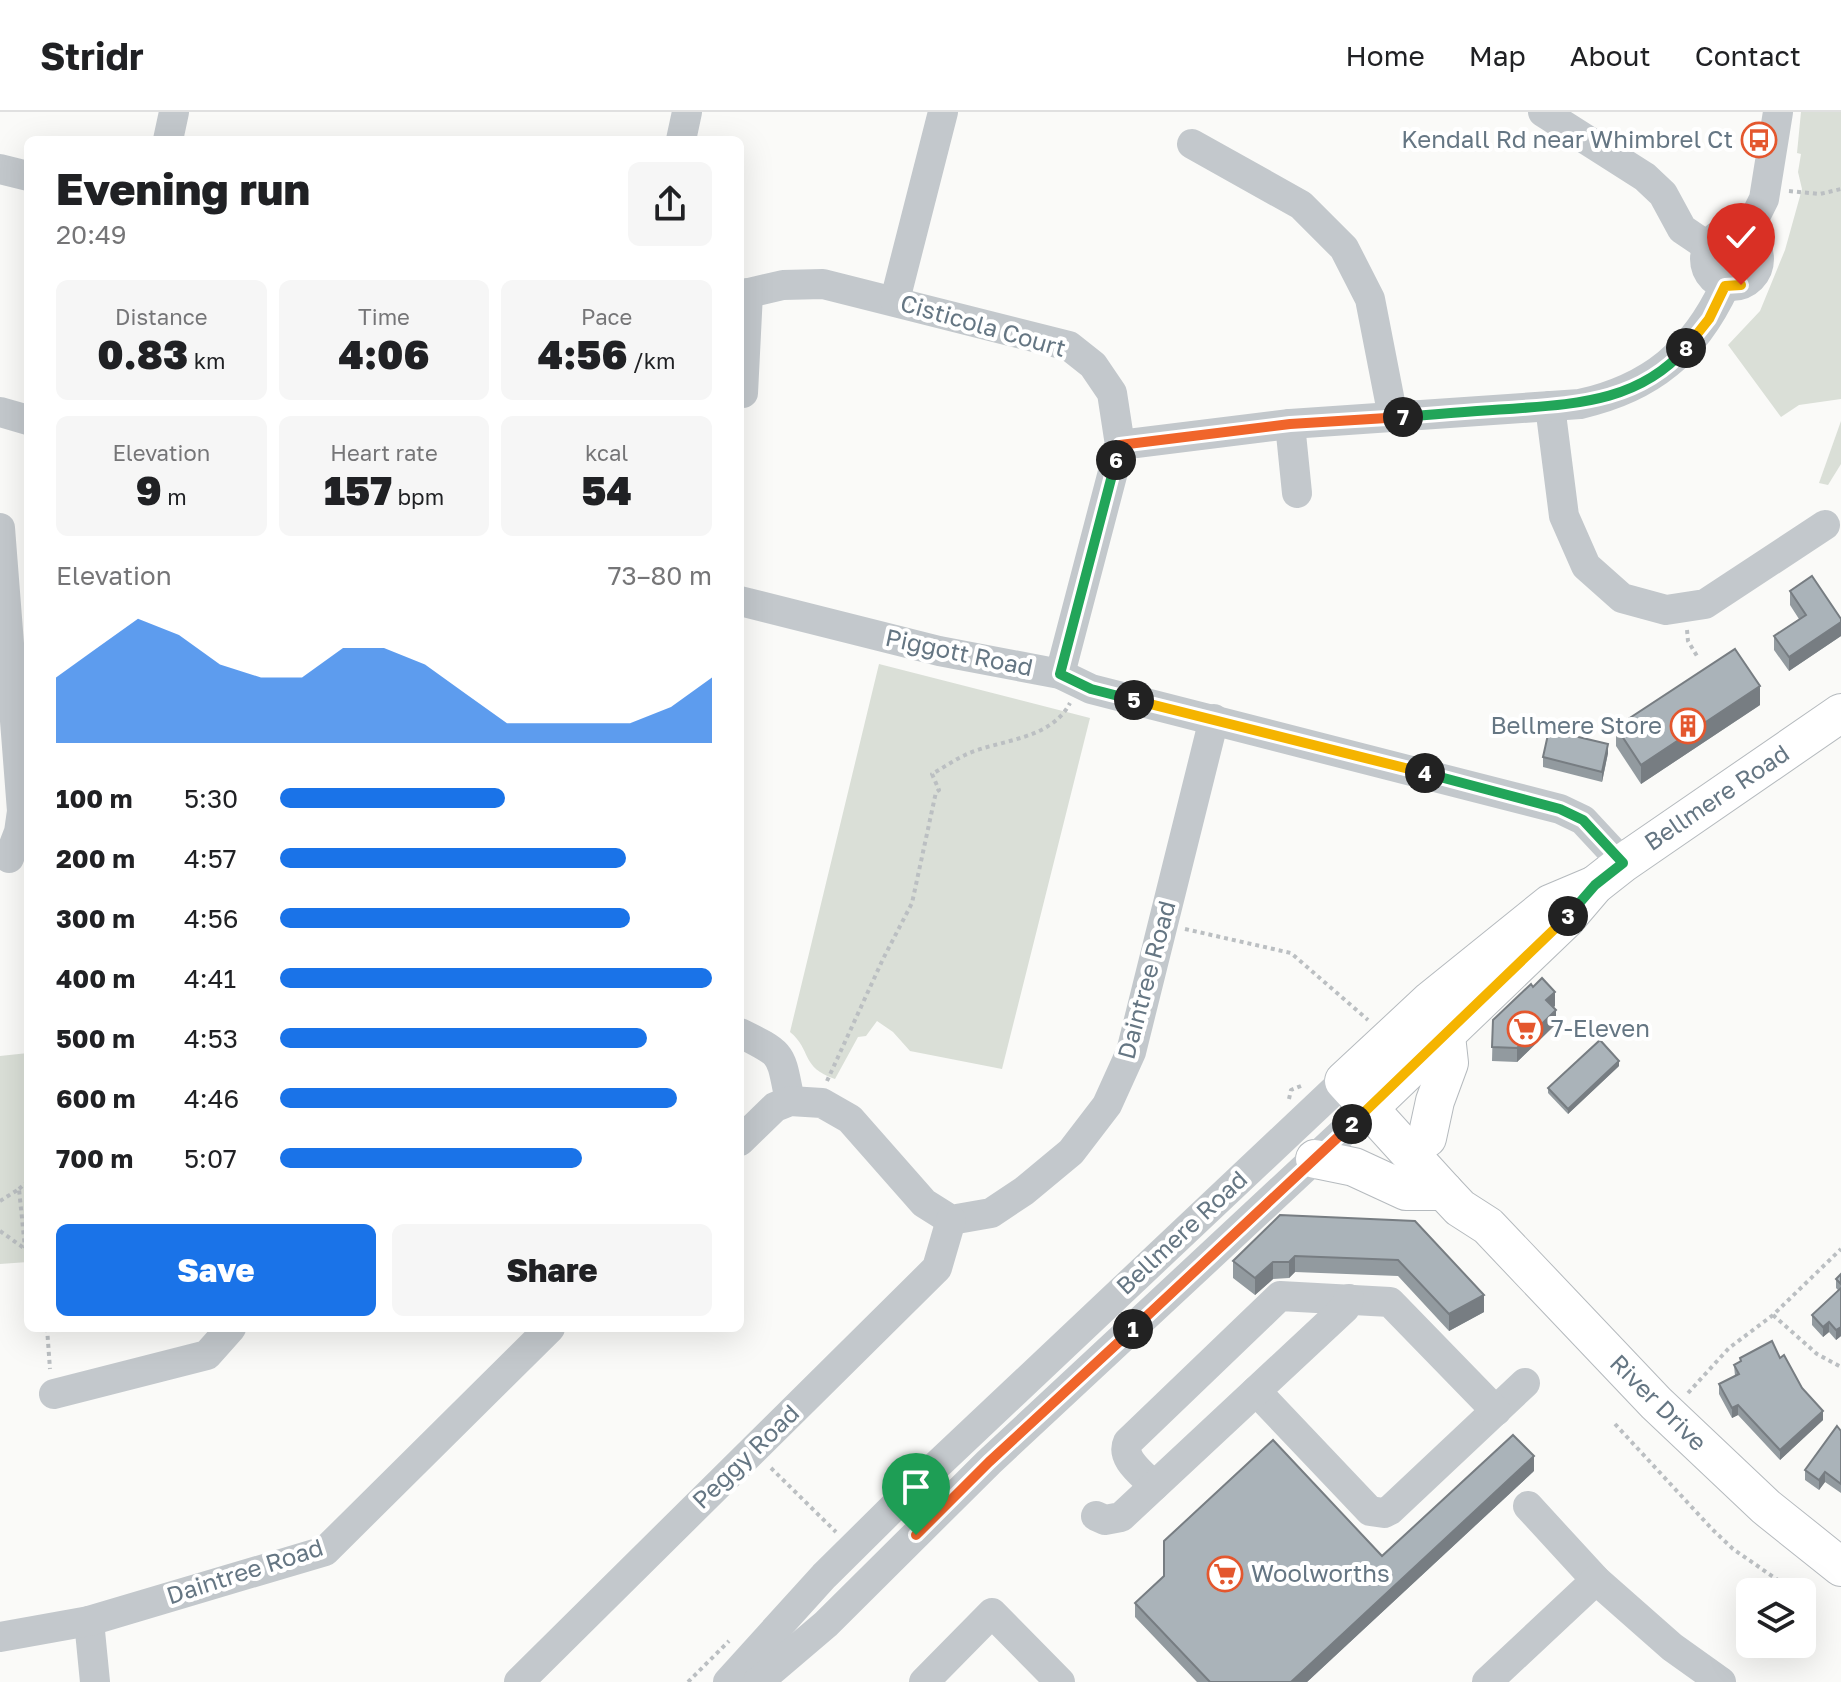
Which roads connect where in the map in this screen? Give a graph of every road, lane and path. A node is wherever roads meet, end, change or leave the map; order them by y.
1 (174, 112) edge
2 (687, 112) edge
3 (943, 112) edge
4 (1543, 112) edge
5 (1778, 112) edge
6 (169, 136) edge
7 (682, 136) edge
8 (1192, 144) dead end
9 (0, 169) edge
10 (24, 175) edge
11 (1768, 183) junction
12 (1841, 189) edge
13 (1746, 235) junction
14 (1707, 246) junction
15 (1725, 286) junction
16 (744, 294) edge
17 (895, 300) junction
18 (1550, 406) junction
19 (0, 412) edge
20 (1393, 417) junction
21 (24, 419) edge
22 (1290, 424) junction
23 (1120, 445) junction
24 (1297, 493) dead end
25 (1825, 525) dead end
26 (0, 528) edge
27 (744, 602) edge
28 (1687, 628) dead end
29 (1697, 656) dead end
30 (1068, 678) junction
31 (1841, 713) edge
32 (1214, 719) junction
33 (9, 858) dead end
34 (1609, 874) junction
35 (1163, 923) junction
36 (1370, 1022) dead end
37 (744, 1035) edge
38 (1446, 1036) junction
39 (1365, 1087) junction
40 (790, 1101) junction
41 (822, 1103) junction
42 (744, 1137) edge
43 (1427, 1138) junction
44 (1315, 1159) junction
45 (24, 1185) edge
46 (19, 1189) junction
47 (1444, 1191) junction
48 (0, 1201) edge
49 (951, 1220) junction
50 (1488, 1226) junction
51 (0, 1231) edge
52 (24, 1233) edge
53 (24, 1249) edge
54 (1841, 1249) edge
55 (1349, 1299) junction
56 (1773, 1315) junction
57 (47, 1332) edge
58 (227, 1332) edge
59 (546, 1332) edge
60 (1841, 1367) edge
61 (1525, 1383) dead end
62 (1256, 1391) junction
63 (1688, 1393) dead end
64 (54, 1394) joint
65 (1496, 1411) junction
66 (1615, 1424) dead end
67 (760, 1444) junction
68 (1154, 1486) junction
69 (1528, 1506) dead end
70 (1096, 1516) dead end
71 (838, 1533) dead end
72 (1841, 1567) edge
73 (1775, 1578) edge
74 (1596, 1580) junction
75 (89, 1621) junction
76 (0, 1637) edge
77 (95, 1682) edge
78 (519, 1682) edge
79 (728, 1682) edge
80 (758, 1682) edge
81 (924, 1682) edge
82 (1060, 1682) edge
83 (1487, 1682) edge
84 (1721, 1682) edge

1 - 6 street
2 - 7 street
3 - 17 street
4 - 14 street
5 - 11 street
8 - 20 street
9 - 10 street
11 - 12 path
11 - 13 street
13 - 14 street
13 - 15 street
14 - 15 street
15 - 18 street
16 - 17 street, Cisticola Court
17 - 23 street, Cisticola Court
18 - 20 street
18 - 25 street
19 - 21 street
20 - 22 street
22 - 23 street
22 - 24 street
23 - 30 street, Cisticola Court
26 - 33 street
27 - 30 street, Piggott Road
28 - 29 path
30 - 32 street, Piggott Road
30 - 41 path
31 - 34 main road, Bellmere Road
32 - 34 street, Piggott Road
32 - 35 street, Daintree Road
34 - 38 main road, Bellmere Road
34 - 39 main road, Bellmere Road
35 - 36 path
35 - 49 street, Daintree Road
37 - 40 street
38 - 39 main road, Bellmere Road
38 - 43 main road
39 - 43 main road, River Drive
39 - 44 street, Bellmere Road
39 - 47 main road, River Drive
39 - 79 street, Bellmere Road
40 - 41 street
40 - 42 street
41 - 49 street
43 - 50 main road, River Drive
44 - 47 main road
44 - 80 street, Bellmere Road
45 - 46 path
46 - 48 path
46 - 52 path
47 - 50 main road, River Drive
49 - 67 street, Peggy Road
50 - 72 main road, River Drive
51 - 53 path
54 - 56 path
55 - 62 street
55 - 65 street
55 - 68 street
56 - 60 path
56 - 63 path
57 - 64 path
58 - 64 street
59 - 75 street, Daintree Road
61 - 65 street
62 - 65 street
62 - 68 street
66 - 73 path
67 - 71 path
67 - 78 street, Peggy Road
68 - 70 street
69 - 74 street
74 - 83 street
74 - 84 street
75 - 76 street, Daintree Road
75 - 77 street
81 - 82 street

